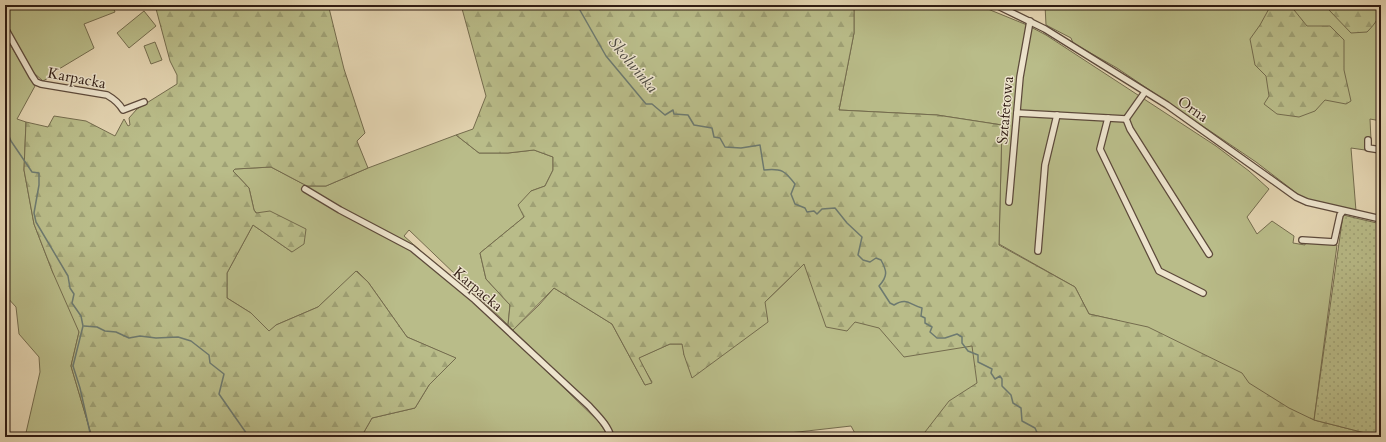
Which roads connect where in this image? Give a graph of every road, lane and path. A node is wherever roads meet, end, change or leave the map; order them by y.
1 (996, 5) edge
2 (1030, 21) junction
3 (5, 28) edge
4 (1145, 92) junction
5 (144, 102) dead end
6 (1017, 113) junction
7 (1057, 115) junction
8 (1108, 118) junction
9 (1126, 119) junction
10 (1368, 140) dead end
11 (1381, 150) edge
12 (305, 189) dead end
13 (1010, 202) dead end
14 (1343, 211) junction
15 (1381, 219) edge
16 (1302, 240) dead end
17 (1038, 251) dead end
18 (1209, 254) dead end
19 (1203, 293) dead end
20 (611, 437) edge

1 - 2 street, Orna
2 - 4 street, Orna
2 - 6 street, Sztafetowa
3 - 5 street, Karpacka
4 - 9 street
4 - 14 street, Orna
6 - 7 street
6 - 13 street, Sztafetowa
7 - 8 street
7 - 17 street
8 - 9 street
8 - 19 street
9 - 18 street
10 - 11 street
12 - 20 street, Karpacka
14 - 15 street, Orna
14 - 16 street

